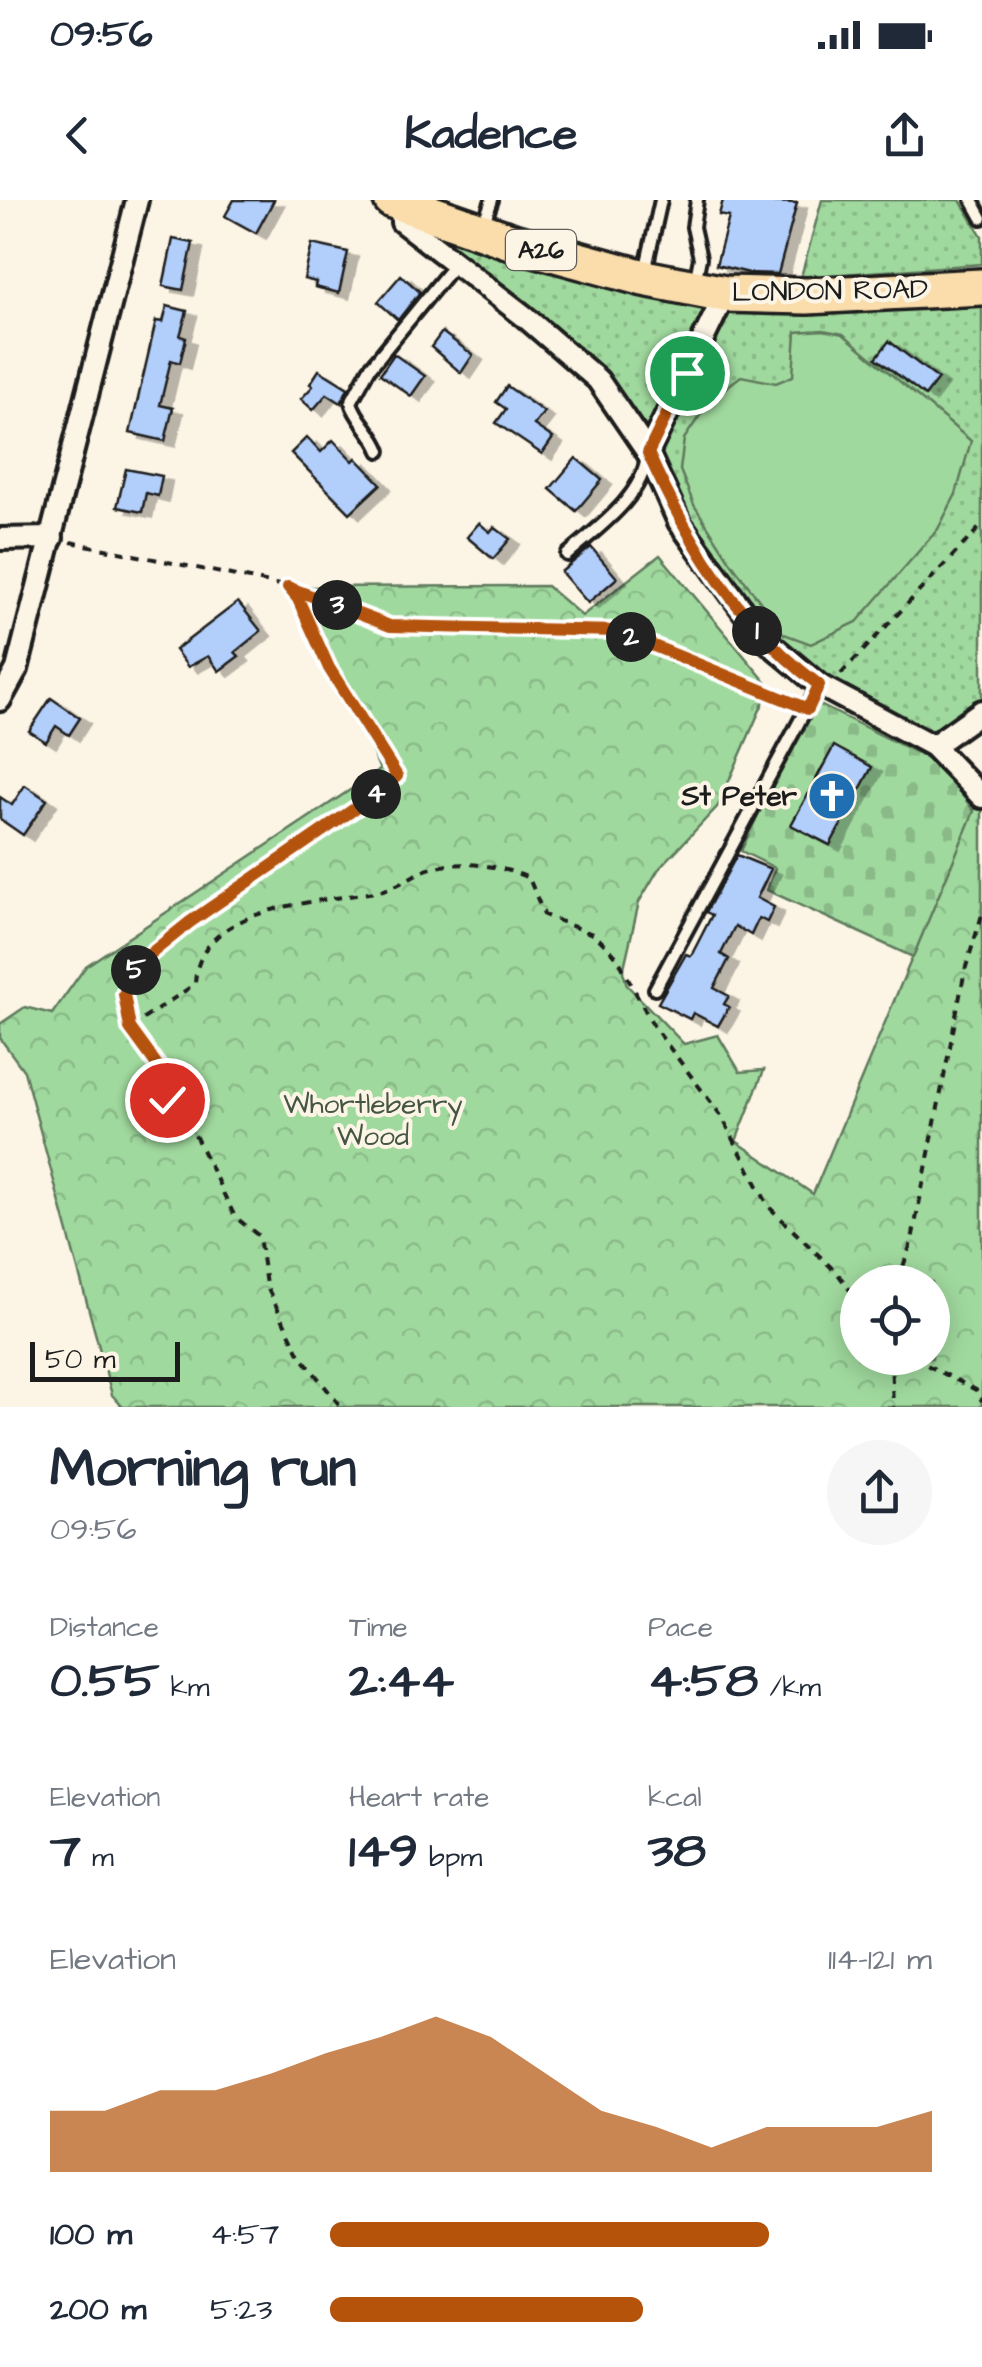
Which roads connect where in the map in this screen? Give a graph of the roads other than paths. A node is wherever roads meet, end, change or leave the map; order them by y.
1 (137, 200) edge
2 (661, 200) edge
3 (696, 200) edge
4 (972, 200) edge
5 (397, 202) edge
6 (486, 215) edge
7 (982, 218) edge
8 (454, 265) junction
9 (644, 278) junction
10 (709, 291) junction
11 (973, 292) edge
12 (380, 451) dead end
13 (648, 453) junction
14 (52, 538) junction
15 (0, 539) edge
16 (567, 555) dead end
17 (823, 687) junction
18 (0, 700) edge
19 (982, 711) edge
20 (934, 746) junction
21 (982, 797) edge
22 (655, 989) dead end

1 - 14 street
2 - 9 lane
3 - 10 lane
4 - 7 lane
5 - 6 highway, LONDON ROAD / A26
5 - 8 street
6 - 9 highway, LONDON ROAD / A26
8 - 12 lane
8 - 13 street
9 - 10 highway, LONDON ROAD / A26
10 - 11 highway, LONDON ROAD / A26
10 - 13 street
13 - 16 lane
13 - 17 street
14 - 15 street
14 - 18 street
17 - 20 street
17 - 22 lane
19 - 20 street
20 - 21 street

